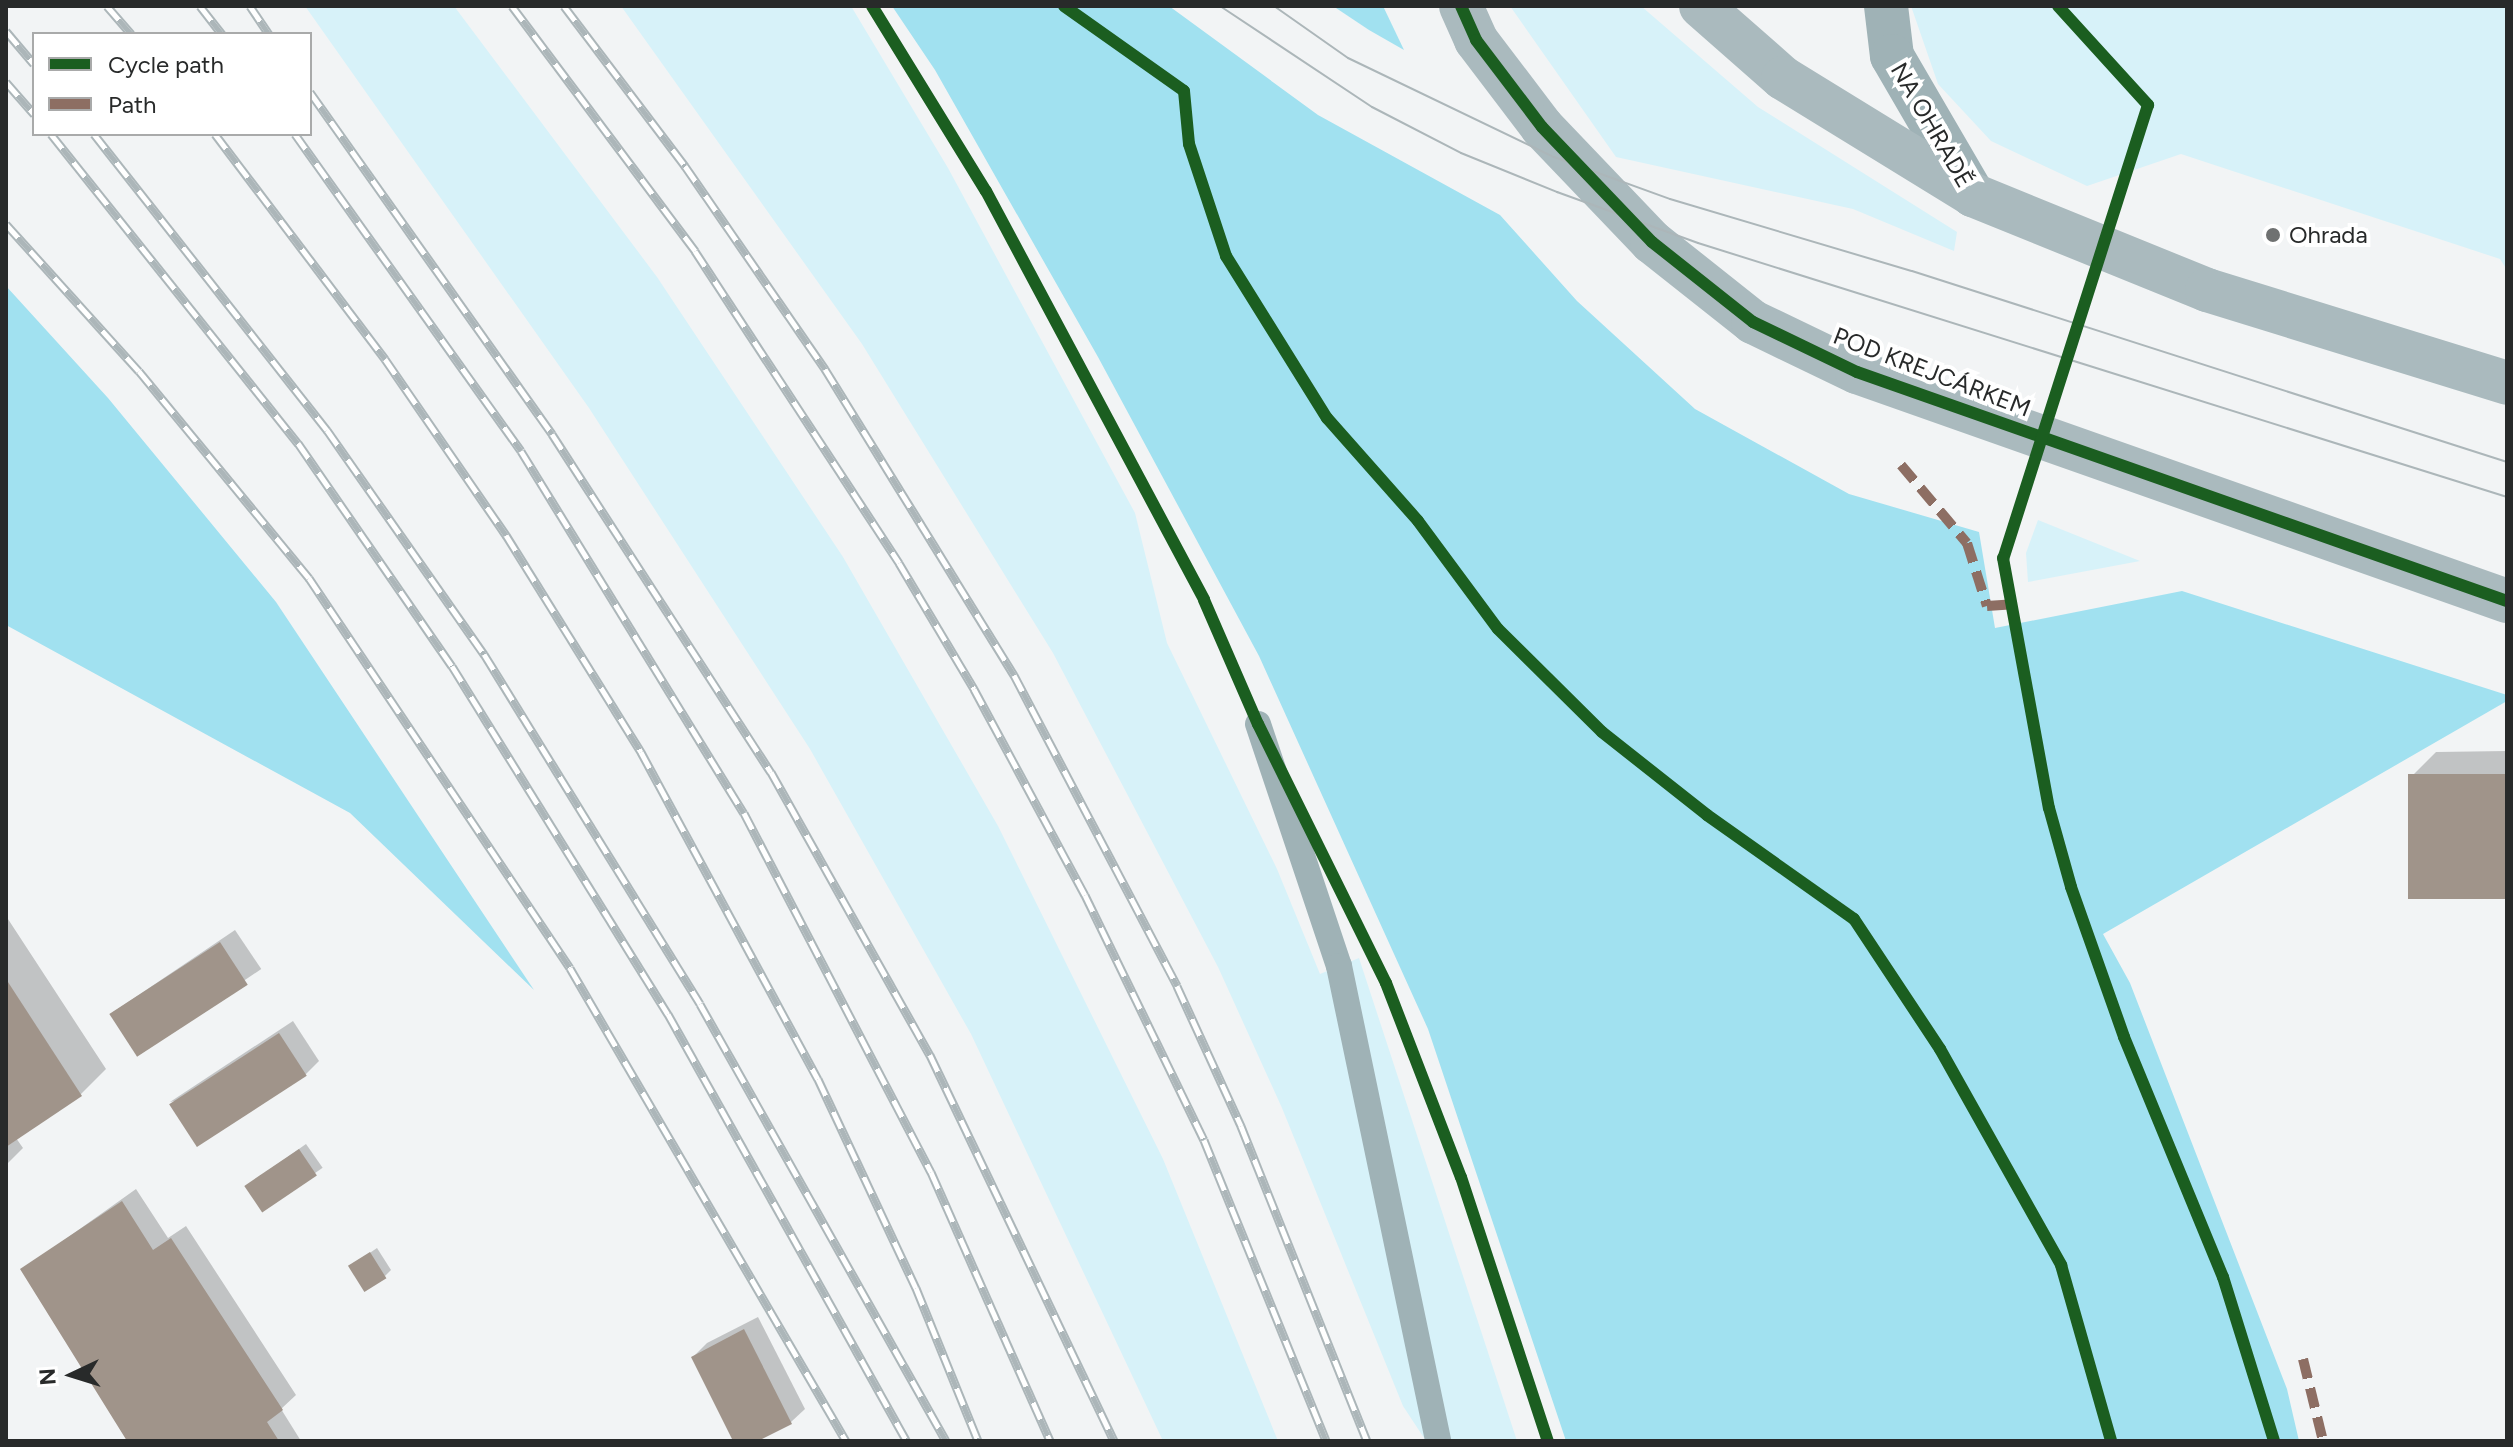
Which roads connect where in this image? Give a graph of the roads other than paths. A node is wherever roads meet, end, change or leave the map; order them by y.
1 (1461, 6) edge
2 (1701, 6) edge
3 (1886, 6) edge
4 (1973, 195) junction
5 (2507, 383) edge
6 (2507, 601) edge
7 (1258, 724) dead end
8 (1438, 1441) edge

1 - 6 main road, POD KREJCÁRKEM
2 - 4 main road
3 - 4 street, NA OHRADĚ
4 - 5 main road
7 - 8 lane

